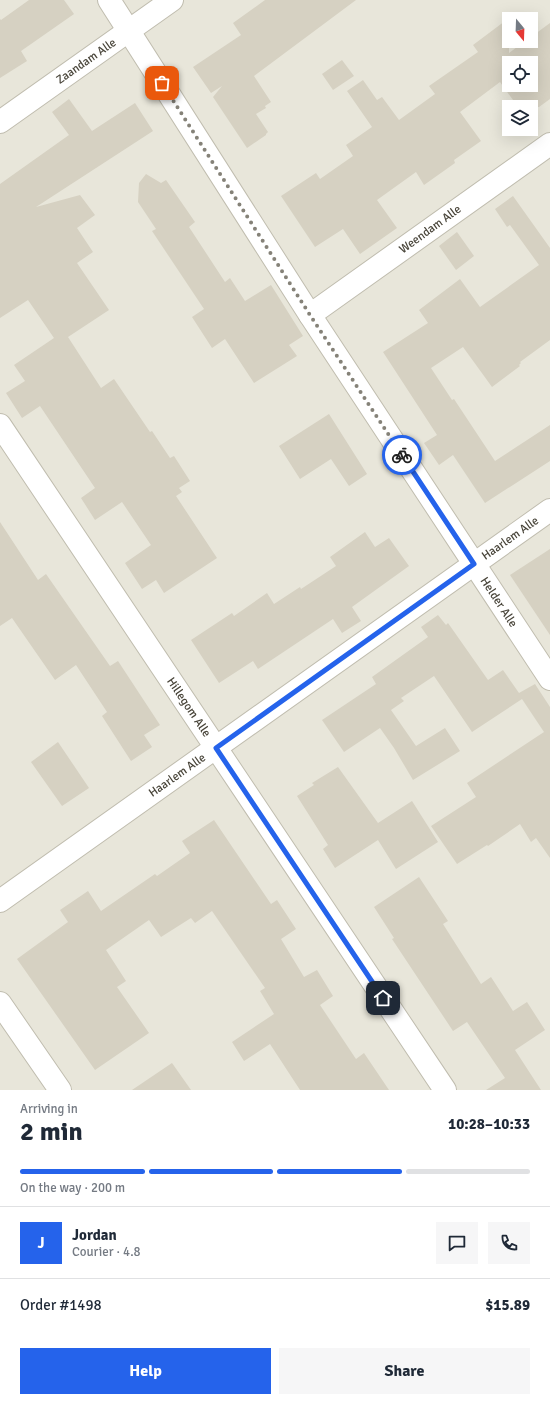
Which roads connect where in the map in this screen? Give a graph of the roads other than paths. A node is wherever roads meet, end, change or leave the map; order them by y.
1 (109, 0) edge
2 (172, 0) edge
3 (130, 31) junction
4 (0, 122) edge
5 (550, 144) edge
6 (310, 315) junction
7 (0, 425) edge
8 (550, 510) edge
9 (474, 564) junction
10 (550, 679) edge
11 (216, 748) junction
12 (0, 901) edge
13 (0, 1003) edge
14 (60, 1090) edge
15 (444, 1090) edge

1 - 3 street, Helder Alle
2 - 3 street, Zaandam Alle
3 - 4 street, Zaandam Alle
3 - 6 street, Helder Alle
5 - 6 street, Weendam Alle
6 - 9 street, Helder Alle
7 - 11 street, Hillegom Alle
8 - 9 street, Haarlem Alle
9 - 10 street, Helder Alle
9 - 11 street, Haarlem Alle
11 - 12 street, Haarlem Alle
11 - 15 street, Hillegom Alle
13 - 14 street

